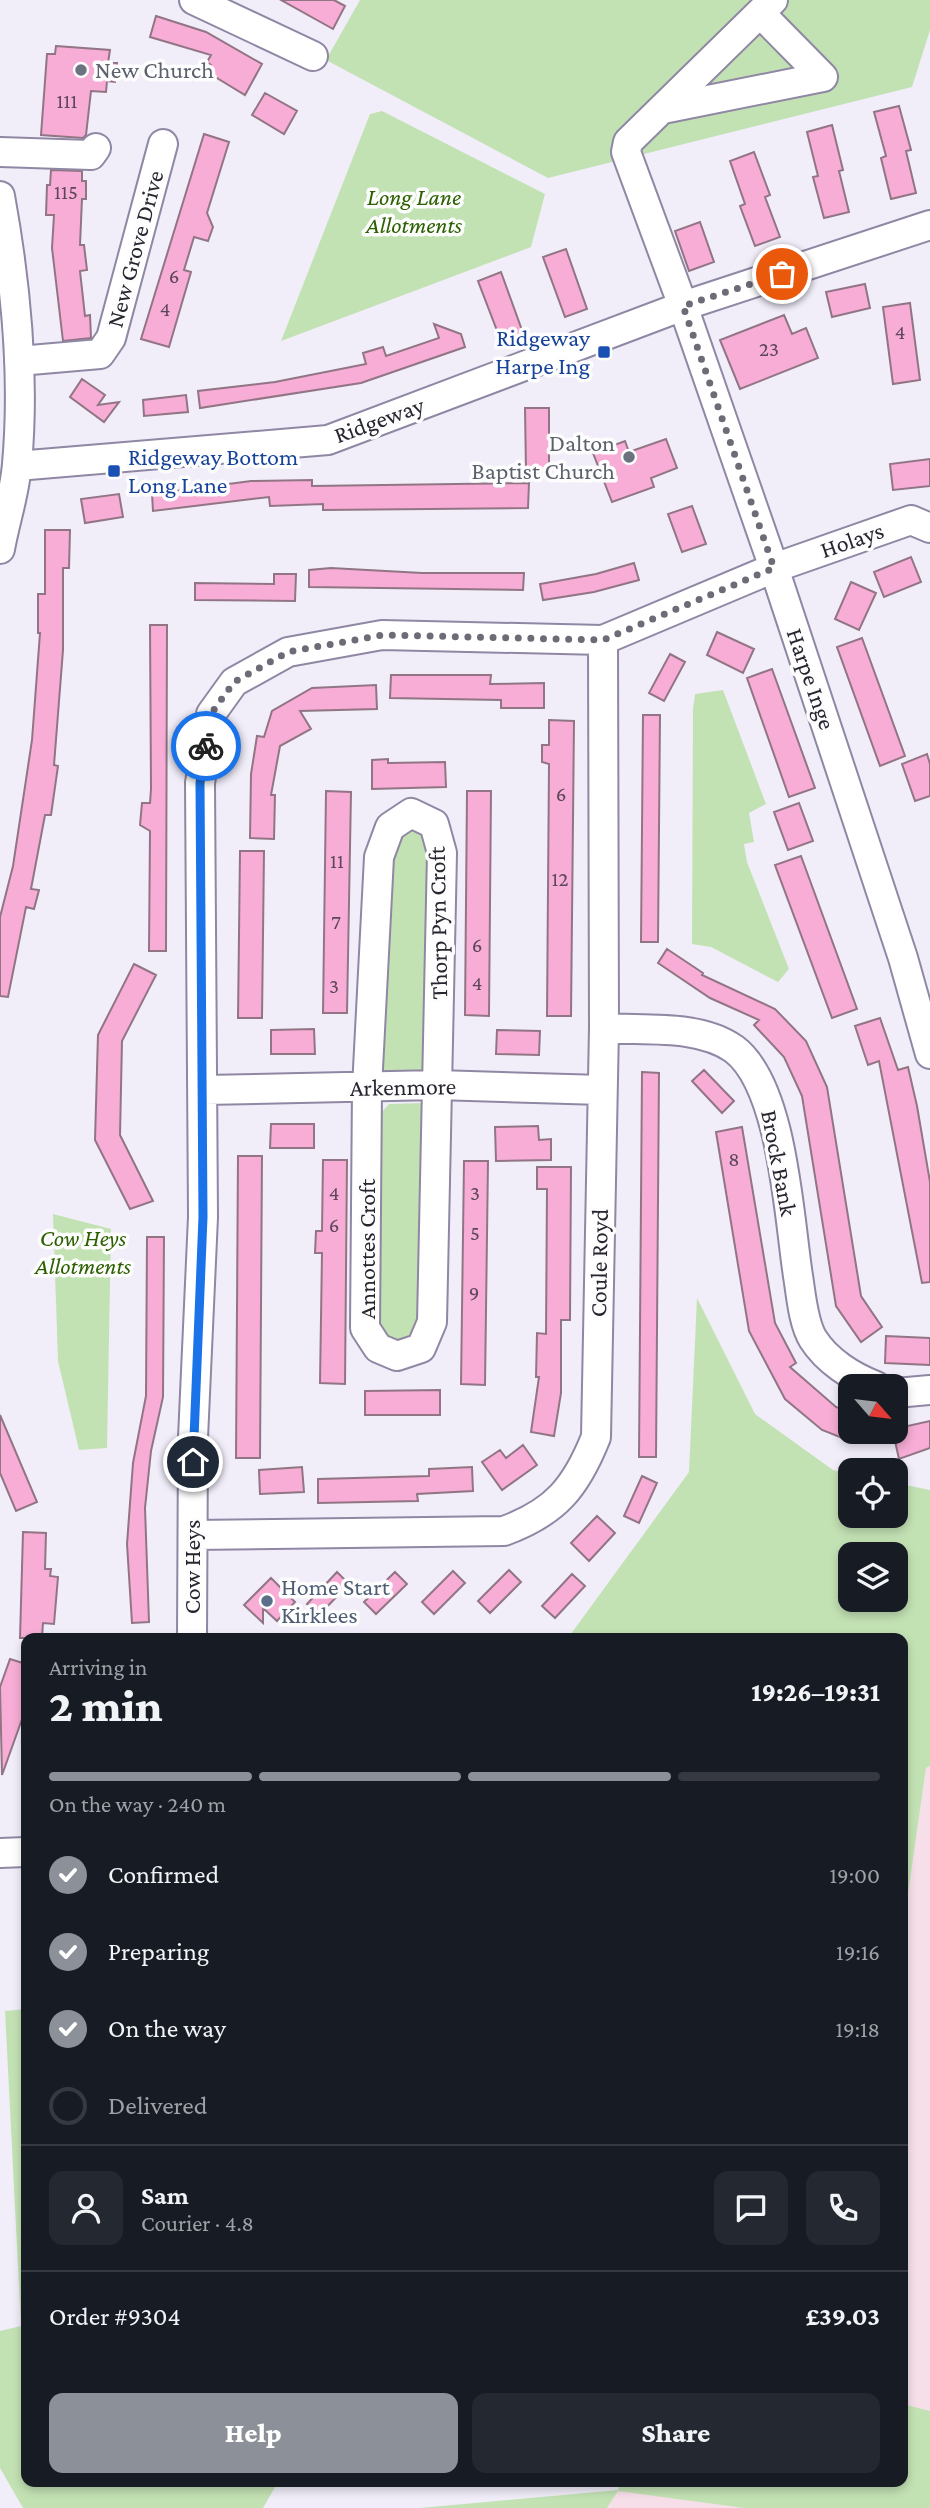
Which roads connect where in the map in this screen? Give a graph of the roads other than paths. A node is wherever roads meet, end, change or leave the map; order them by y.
1 (194, 0) edge
2 (766, 7) edge
3 (313, 57) dead end
4 (663, 109) junction
5 (163, 144) dead end
6 (0, 152) edge
7 (94, 158) dead end
8 (0, 196) edge
9 (930, 225) edge
10 (7, 276) edge
11 (683, 306) junction
12 (19, 361) junction
13 (17, 466) junction
14 (3, 518) edge
15 (930, 528) edge
16 (0, 549) edge
17 (774, 568) junction
18 (603, 640) junction
19 (604, 1028) junction
20 (930, 1054) edge
21 (437, 1085) junction
22 (367, 1088) junction
23 (204, 1090) junction
24 (602, 1090) junction
25 (848, 1374) edge
26 (930, 1390) edge
27 (908, 1393) edge
28 (193, 1535) junction
29 (192, 1633) edge
30 (21, 1852) edge
31 (0, 1853) edge

1 - 3 street
2 - 4 street
2 - 4 street
4 - 11 street
5 - 12 street, New Grove Drive
6 - 7 street
8 - 10 street
9 - 11 street, Ridgeway
10 - 12 street
11 - 13 street, Ridgeway
11 - 17 street, Harpe Inge
12 - 13 street
13 - 14 street
14 - 16 street
15 - 17 street, Holays
17 - 18 street, Cow Heys
17 - 20 street, Harpe Inge
18 - 19 street, Coule Royd
18 - 23 street, Cow Heys
19 - 24 street, Coule Royd
19 - 25 street, Brock Bank
21 - 22 street, Arkenmore
21 - 22 street, Annottes Croft
21 - 22 street, Thorp Pyn Croft
21 - 24 street, Arkenmore
22 - 23 street, Arkenmore
23 - 28 street, Cow Heys
24 - 28 street, Coule Royd
26 - 27 street
28 - 29 street, Cow Heys
30 - 31 street

